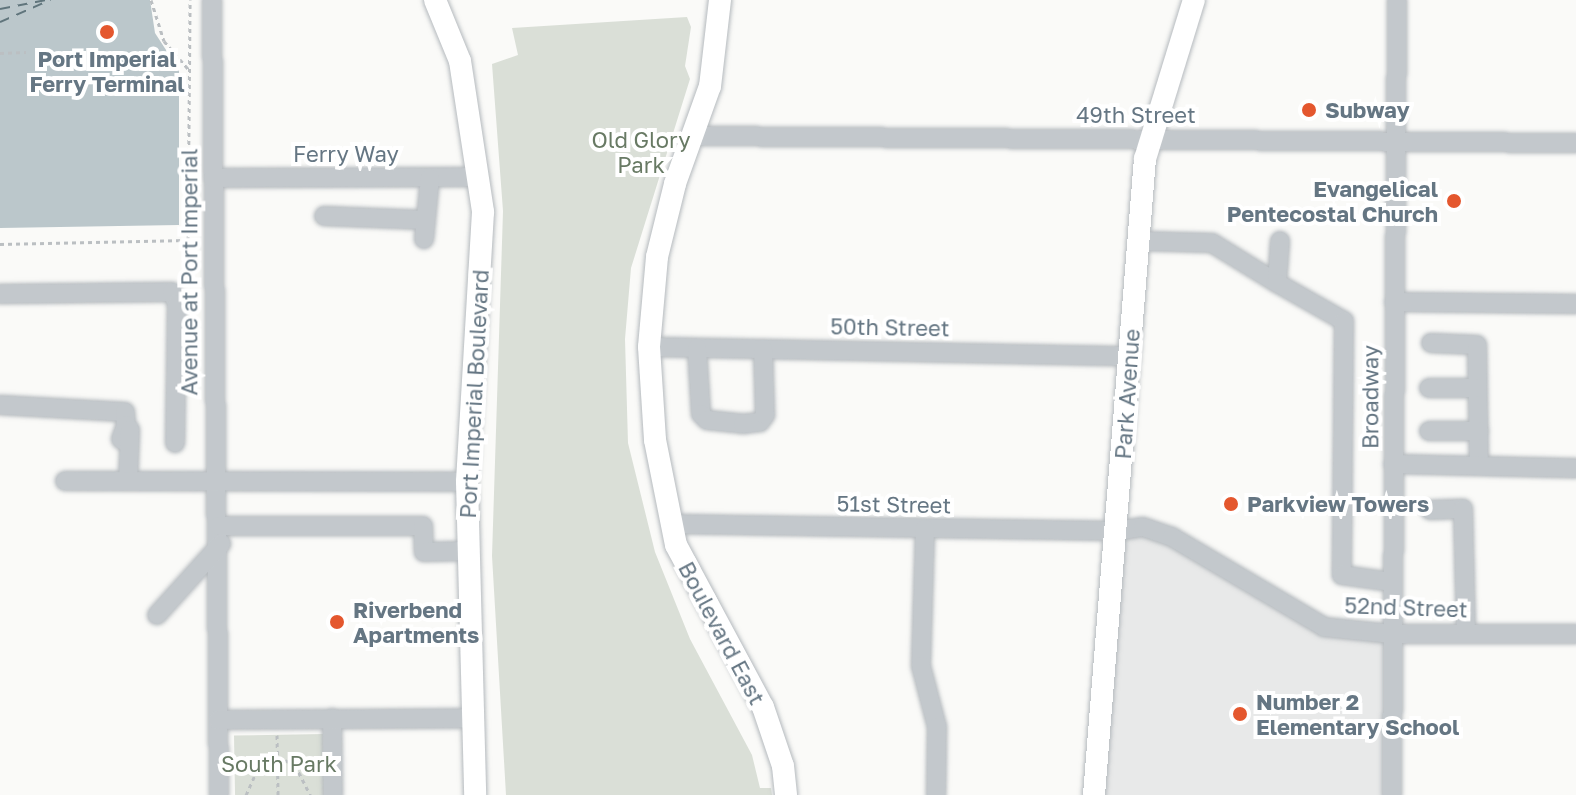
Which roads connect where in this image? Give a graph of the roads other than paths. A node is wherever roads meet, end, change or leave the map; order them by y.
1 (212, 0) edge
2 (435, 0) edge
3 (720, 0) edge
4 (1194, 0) edge
5 (1397, 0) edge
6 (696, 136) junction
7 (1150, 139) junction
8 (1395, 142) junction
9 (1576, 143) edge
10 (480, 177) junction
11 (213, 178) junction
12 (430, 178) junction
13 (324, 216) dead end
14 (425, 220) junction
15 (424, 239) dead end
16 (1139, 241) junction
17 (1280, 241) dead end
18 (1277, 283) junction
19 (0, 294) edge
20 (1394, 302) junction
21 (1576, 304) edge
22 (1431, 343) dead end
23 (649, 347) junction
24 (697, 348) junction
25 (763, 349) junction
26 (1130, 356) junction
27 (1429, 388) dead end
28 (1476, 388) junction
29 (0, 405) edge
30 (1429, 431) dead end
31 (1479, 431) junction
32 (175, 443) dead end
33 (1393, 464) junction
34 (1479, 466) junction
35 (1576, 468) edge
36 (65, 481) dead end
37 (128, 481) junction
38 (215, 481) junction
39 (467, 482) junction
40 (1430, 510) dead end
41 (670, 524) junction
42 (925, 529) junction
43 (1117, 531) junction
44 (220, 535) junction
45 (467, 551) junction
46 (1391, 582) junction
47 (157, 615) dead end
48 (1466, 633) junction
49 (1392, 634) junction
50 (1576, 634) edge
51 (332, 718) junction
52 (474, 718) junction
53 (218, 720) junction
54 (219, 795) edge
55 (333, 795) edge
56 (475, 795) edge
57 (786, 795) edge
58 (936, 795) edge
59 (1094, 795) edge
60 (1392, 795) edge

1 - 11 street, Avenue at Port Imperial
2 - 10 main road, Port Imperial Boulevard
3 - 6 main road, Boulevard East
4 - 7 main road, Park Avenue
5 - 8 street, Broadway
6 - 7 street, 49th Street
6 - 23 main road, Boulevard East
7 - 8 street, 49th Street
7 - 16 main road, Park Avenue
8 - 9 street, 49th Street
8 - 20 street, Broadway
10 - 12 street, Ferry Way
10 - 39 main road, Port Imperial Boulevard
11 - 12 street, Ferry Way
11 - 38 street, Avenue at Port Imperial
12 - 14 street
13 - 14 street
14 - 15 street
16 - 18 street
16 - 26 main road, Park Avenue
17 - 18 street
18 - 46 street
19 - 32 street
20 - 21 street
20 - 33 street, Broadway
22 - 28 street
23 - 24 street, 50th Street
23 - 41 main road, Boulevard East
24 - 25 street, 50th Street
24 - 25 street
25 - 26 street, 50th Street
26 - 43 main road, Park Avenue
27 - 28 street
28 - 31 street
29 - 37 street
30 - 31 street
31 - 34 street
33 - 34 street
33 - 46 street, Broadway
34 - 35 street
36 - 37 street
37 - 38 street
38 - 39 street
38 - 44 street, Avenue at Port Imperial
39 - 45 main road, Port Imperial Boulevard
40 - 48 street
41 - 42 street, 51st Street
41 - 57 main road, Boulevard East
42 - 43 street, 51st Street
42 - 58 street
43 - 49 street, 52nd Street
43 - 59 main road, Park Avenue
44 - 45 street
44 - 47 street
44 - 53 street, Avenue at Port Imperial
45 - 52 main road, Port Imperial Boulevard
46 - 49 street, Broadway
48 - 49 street, 52nd Street
48 - 50 street, 52nd Street
49 - 60 street, Broadway
51 - 52 street
51 - 53 street
51 - 55 street
52 - 56 main road, Port Imperial Boulevard
53 - 54 street, Avenue at Port Imperial

